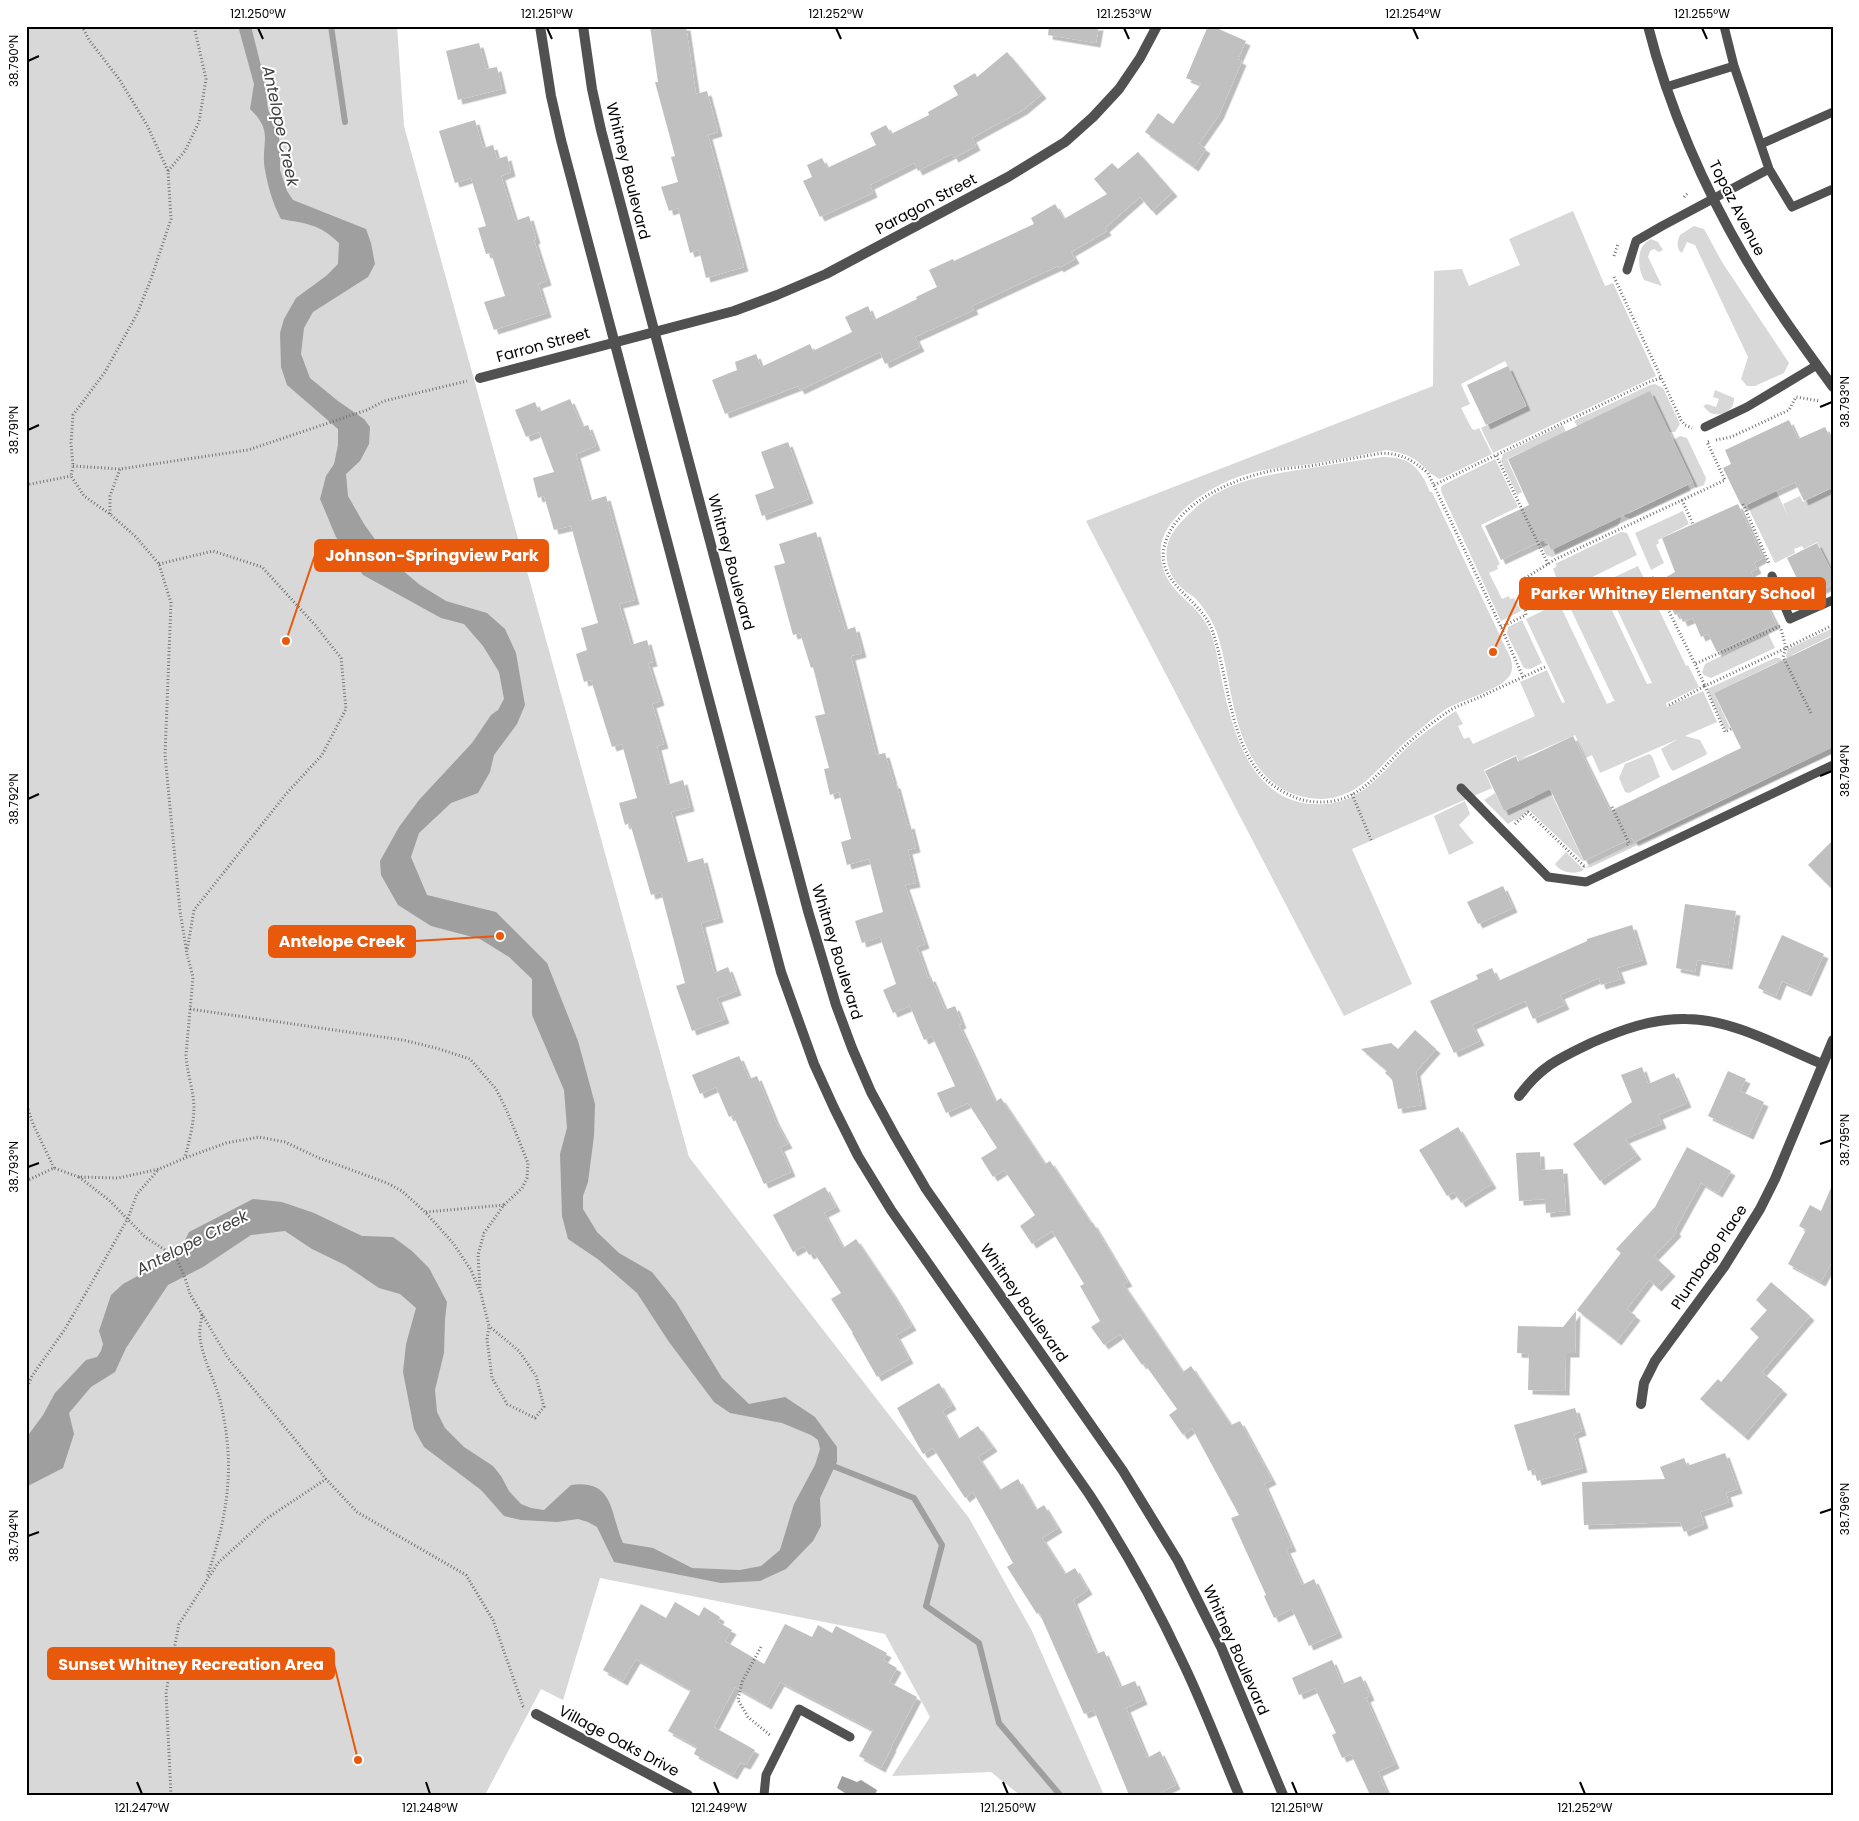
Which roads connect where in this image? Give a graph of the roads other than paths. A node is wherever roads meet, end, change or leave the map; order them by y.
1 (540, 26) edge
2 (583, 26) edge
3 (1157, 26) edge
4 (1648, 26) edge
5 (1724, 26) edge
6 (1734, 66) junction
7 (1666, 87) junction
8 (1833, 112) edge
9 (1761, 144) junction
10 (1769, 170) junction
11 (1833, 189) edge
12 (1713, 198) junction
13 (1627, 270) dead end
14 (655, 332) junction
15 (614, 342) junction
16 (1817, 365) junction
17 (480, 378) road end
18 (1833, 387) edge
19 (1701, 430) road end
20 (1772, 576) dead end
21 (1833, 600) edge
22 (1833, 765) edge
23 (1462, 788) dead end
24 (1833, 1040) edge
25 (1822, 1064) junction
26 (1519, 1096) dead end
27 (1641, 1404) dead end
28 (536, 1714) road end
29 (850, 1737) dead end
30 (688, 1795) edge
31 (764, 1795) edge
32 (1239, 1795) edge
33 (1283, 1795) edge

1 - 15 street
2 - 14 street, Whitney Boulevard
3 - 14 street, Paragon Street
4 - 7 street, Topaz Avenue
5 - 6 lane
6 - 7 lane
6 - 9 lane
7 - 12 street, Topaz Avenue
8 - 9 lane
9 - 10 lane
10 - 11 lane
10 - 12 lane
12 - 13 lane
12 - 16 street, Topaz Avenue
14 - 15 street, Paragon Street
14 - 33 street, Whitney Boulevard
15 - 17 street, Farron Street
15 - 32 street
16 - 18 street, Topaz Avenue
16 - 19 lane
20 - 21 lane
22 - 23 lane
24 - 25 street, Plumbago Place
25 - 26 street
25 - 27 street, Plumbago Place
28 - 30 street, Village Oaks Drive
29 - 31 lane

